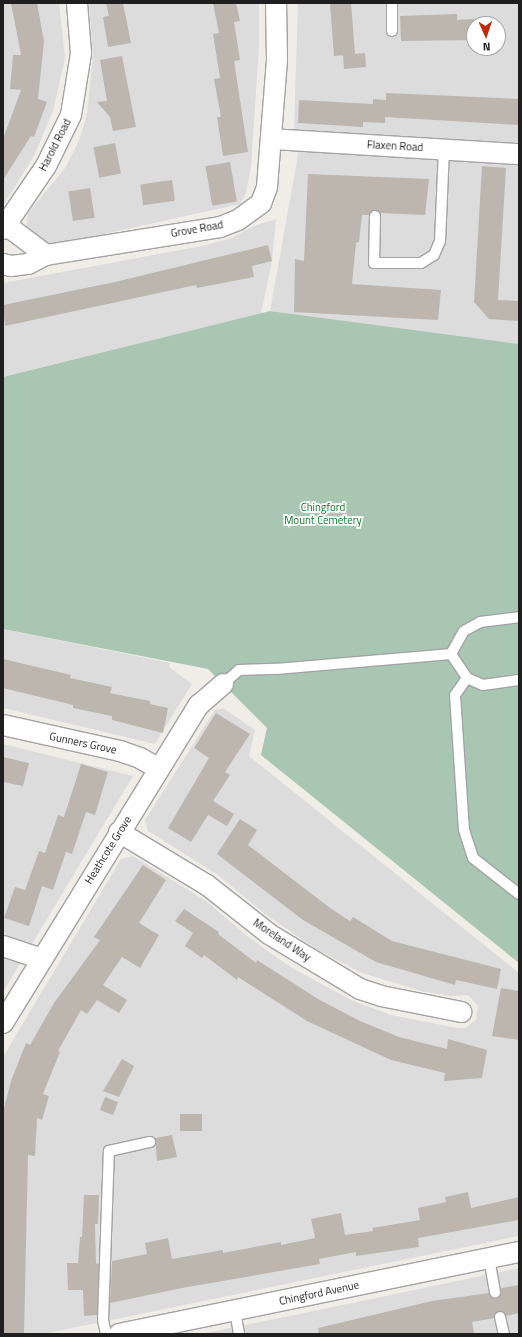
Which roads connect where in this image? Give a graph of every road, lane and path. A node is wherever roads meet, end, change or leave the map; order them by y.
1 (77, 3) edge
2 (276, 3) edge
3 (392, 3) edge
4 (392, 31) dead end
5 (271, 139) junction
6 (444, 149) junction
7 (519, 154) edge
8 (375, 216) dead end
9 (5, 227) edge
10 (46, 255) junction
11 (3, 264) edge
12 (519, 617) edge
13 (451, 654) junction
14 (467, 678) junction
15 (519, 680) edge
16 (223, 684) joint
17 (3, 725) edge
18 (159, 769) junction
19 (120, 832) junction
20 (519, 894) edge
21 (3, 946) edge
22 (42, 959) junction
23 (461, 1012) dead end
24 (3, 1023) edge
25 (150, 1142) dead end
26 (519, 1252) edge
27 (489, 1258) junction
28 (495, 1292) dead end
29 (235, 1311) junction
30 (500, 1317) dead end
31 (106, 1334) edge
32 (119, 1334) edge
33 (239, 1334) edge
34 (504, 1334) edge

1 - 9 street, Harold Road
2 - 5 street, Grove Road
3 - 4 lane
5 - 6 street, Flaxen Road
5 - 10 street, Grove Road
6 - 7 street, Flaxen Road
6 - 8 lane
9 - 10 street
10 - 11 street, Grove Road
12 - 13 lane
13 - 14 lane
13 - 16 lane
14 - 15 lane
14 - 20 lane
16 - 18 street, Heathcote Grove
17 - 18 street, Gunners Grove
18 - 19 street, Heathcote Grove
19 - 22 street, Heathcote Grove
19 - 23 street, Moreland Way
21 - 22 street
22 - 24 street, Heathcote Grove
25 - 31 lane
26 - 27 street, Chingford Avenue
27 - 28 lane
27 - 29 street, Chingford Avenue
29 - 32 street, Chingford Avenue
29 - 33 lane
30 - 34 lane

